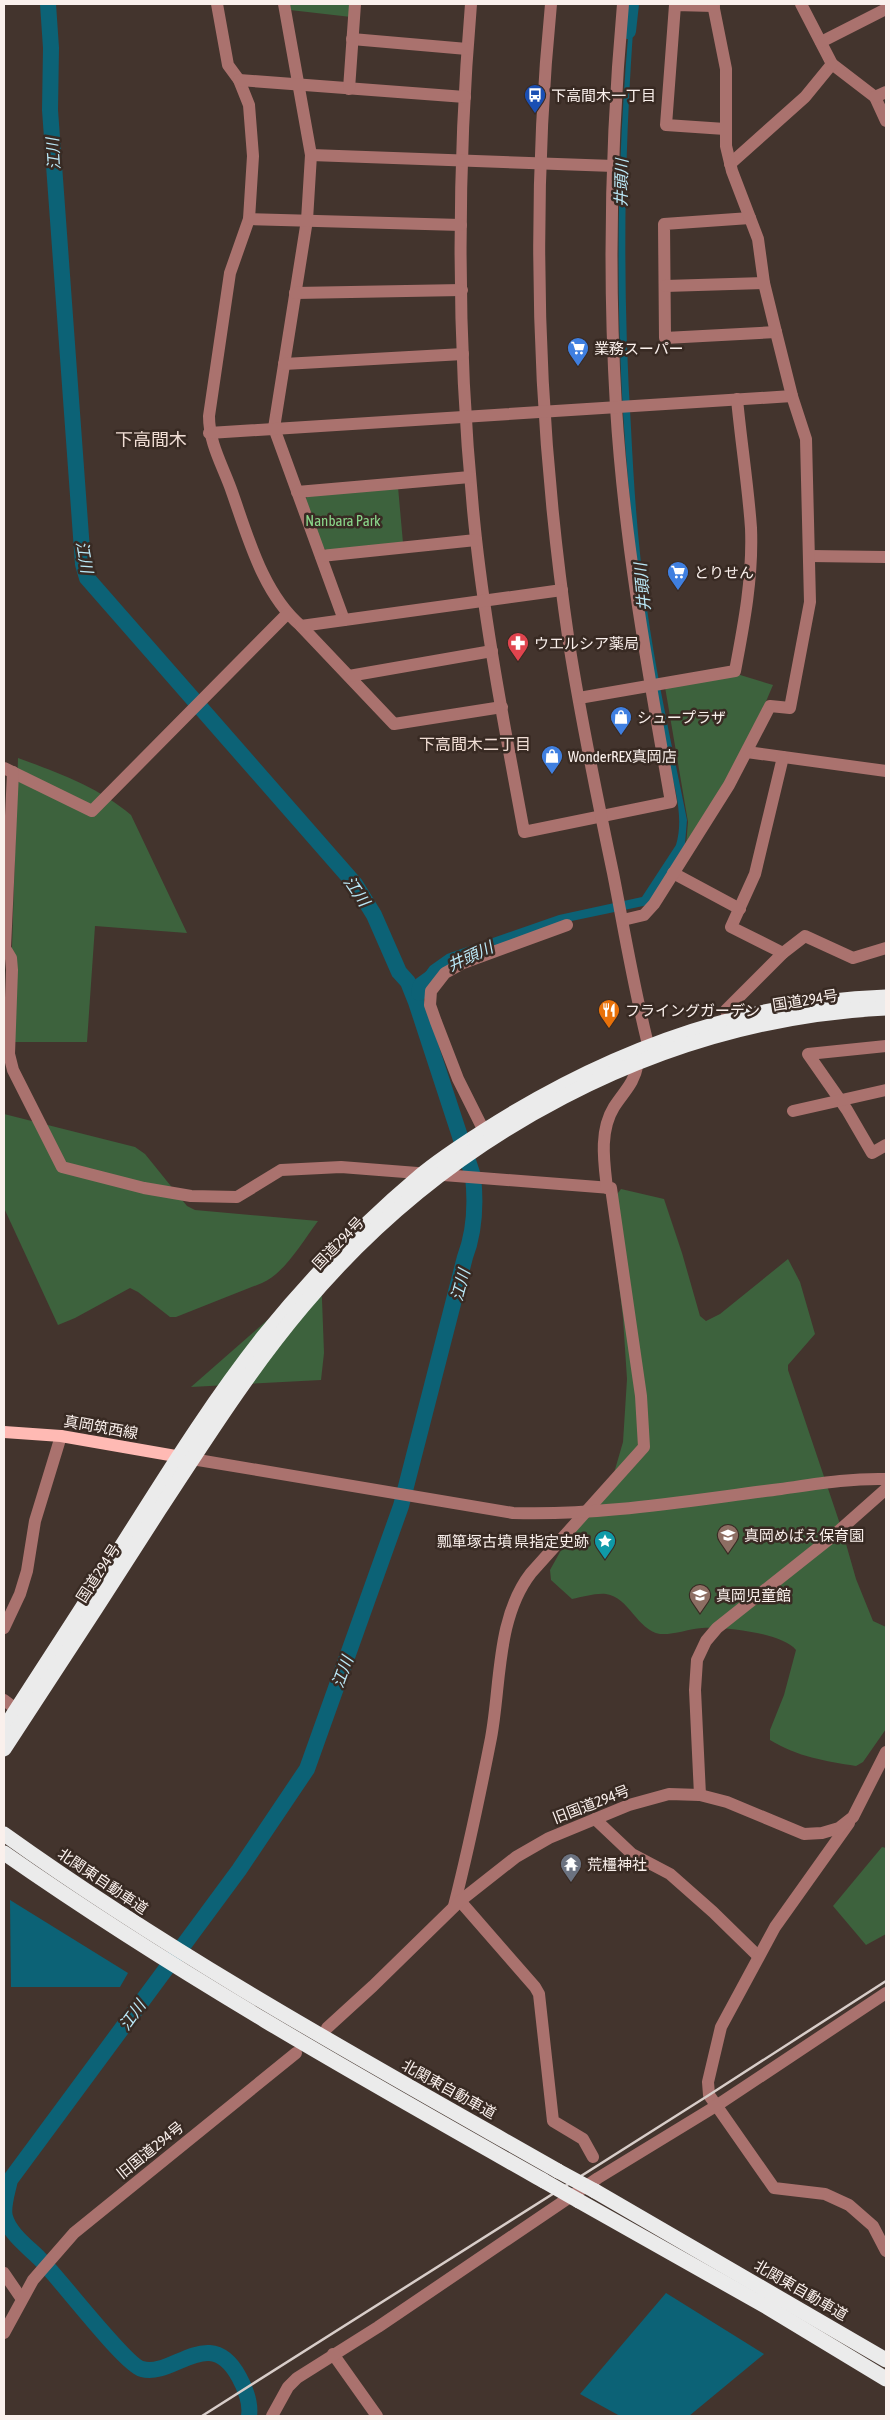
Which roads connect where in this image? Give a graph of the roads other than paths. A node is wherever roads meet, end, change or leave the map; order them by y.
1 (217, 4) edge
2 (284, 4) edge
3 (356, 4) edge
4 (471, 4) edge
5 (552, 4) edge
6 (624, 4) edge
7 (801, 4) edge
8 (714, 5) edge
9 (886, 9) edge
10 (352, 39) junction
11 (820, 42) junction
12 (467, 49) junction
13 (832, 64) junction
14 (239, 80) junction
15 (297, 85) junction
16 (349, 89) junction
17 (881, 94) edge
18 (465, 98) junction
19 (886, 121) edge
20 (725, 129) junction
21 (311, 156) junction
22 (462, 161) junction
23 (541, 164) junction
24 (730, 164) junction
25 (614, 166) junction
26 (750, 218) junction
27 (248, 219) junction
28 (307, 220) junction
29 (461, 225) junction
30 (764, 283) junction
31 (665, 286) junction
32 (462, 290) junction
33 (295, 292) junction
34 (776, 332) junction
35 (463, 354) junction
36 (284, 364) junction
37 (792, 396) junction
38 (737, 399) junction
39 (616, 407) junction
40 (545, 412) junction
41 (467, 417) junction
42 (274, 428) junction
43 (209, 432) junction
44 (470, 477) junction
45 (298, 492) junction
46 (476, 540) junction
47 (321, 556) junction
48 (810, 556) junction
49 (886, 557) edge
50 (562, 590) junction
51 (484, 601) junction
52 (287, 614) junction
53 (344, 620) junction
54 (302, 626) junction
55 (492, 651) junction
56 (349, 676) junction
57 (650, 684) junction
58 (579, 698) junction
59 (502, 707) junction
60 (747, 752) junction
61 (782, 757) junction
62 (8, 770) edge
63 (886, 771) edge
64 (601, 817) junction
65 (673, 873) junction
66 (740, 909) junction
67 (622, 918) junction
68 (567, 925) dead end
69 (4, 948) edge
70 (886, 948) edge
71 (783, 953) junction
72 (886, 997) edge
73 (886, 1008) edge
74 (728, 1020) junction
75 (886, 1046) edge
76 (646, 1055) junction
77 (886, 1090) edge
78 (838, 1100) junction
79 (793, 1111) dead end
80 (482, 1136) junction
81 (886, 1146) edge
82 (456, 1156) junction
83 (422, 1174) junction
84 (439, 1176) junction
85 (608, 1188) junction
86 (4, 1432) edge
87 (61, 1436) junction
88 (185, 1458) junction
89 (886, 1478) edge
90 (886, 1489) edge
91 (586, 1512) junction
92 (4, 1628) edge
93 (4, 1700) edge
94 (16, 1709) junction
95 (4, 1729) edge
96 (4, 1749) edge
97 (886, 1752) edge
98 (700, 1796) junction
99 (853, 1817) junction
100 (595, 1820) junction
101 (4, 1834) edge
102 (4, 1853) edge
103 (457, 1904) junction
104 (758, 1956) junction
105 (886, 1993) edge
106 (327, 2028) dead end
107 (296, 2053) dead end
108 (716, 2106) junction
109 (593, 2157) dead end
110 (886, 2251) edge
111 (4, 2273) edge
112 (21, 2298) junction
113 (4, 2333) edge
114 (333, 2354) junction
115 (886, 2360) edge
116 (886, 2379) edge
117 (272, 2416) edge
118 (377, 2416) edge

1 - 14 street
2 - 15 street
3 - 10 street
4 - 12 street
5 - 23 street
6 - 25 street
7 - 11 street
8 - 20 street
8 - 20 street
9 - 11 street
10 - 12 street
10 - 16 street
11 - 13 street
12 - 18 street
13 - 17 street
13 - 24 street
14 - 15 street
14 - 27 street
15 - 16 street
15 - 21 street
16 - 18 street
17 - 19 street
18 - 22 street
20 - 24 street
21 - 22 street
21 - 28 street
22 - 23 street
22 - 29 street
23 - 25 street
23 - 40 street
24 - 26 street
25 - 39 street
26 - 30 street
26 - 31 street
27 - 28 street
27 - 43 street
28 - 29 street
28 - 33 street
29 - 32 street
30 - 31 street
30 - 34 street
31 - 34 street
32 - 33 street
32 - 35 street
33 - 36 street
34 - 37 street
35 - 36 street
35 - 41 street
36 - 42 street
37 - 38 street
37 - 48 street
38 - 39 street
38 - 57 street
39 - 40 street
39 - 57 street
40 - 41 street
40 - 50 street
41 - 42 street
41 - 44 street
42 - 43 street
42 - 45 street
43 - 52 street
44 - 45 street
44 - 46 street
45 - 47 street
46 - 47 street
46 - 51 street
47 - 53 street
48 - 49 street
48 - 60 street
50 - 51 street
50 - 58 street
51 - 53 street
51 - 55 street
52 - 54 street
52 - 62 street
53 - 54 street
54 - 56 street
55 - 56 street
55 - 59 street
56 - 59 street
57 - 58 street
57 - 64 street
58 - 64 street
59 - 64 street
60 - 61 street
60 - 65 street
61 - 63 street
61 - 66 street
62 - 69 street
64 - 67 street
65 - 66 street
65 - 67 street
66 - 71 street
67 - 76 street
68 - 80 street
69 - 83 street
70 - 71 street
71 - 74 street
72 - 74 highway, 国道294号
73 - 76 highway, 国道294号
74 - 76 highway, 国道294号
75 - 78 street
76 - 80 highway, 国道294号
76 - 80 highway, 国道294号
76 - 85 street
77 - 78 street
78 - 79 street
78 - 81 street
80 - 82 highway, 国道294号
82 - 83 highway, 国道294号
82 - 84 highway, 国道294号
83 - 84 street
83 - 88 highway, 国道294号
84 - 85 street
84 - 88 highway, 国道294号
85 - 91 street
86 - 87 main road, 真岡筑西線
87 - 88 main road, 真岡筑西線
87 - 92 street
88 - 91 street
88 - 94 highway, 国道294号
88 - 96 highway, 国道294号
89 - 91 street
90 - 98 street
91 - 103 street
93 - 94 street
94 - 95 highway, 国道294号
97 - 99 street
98 - 99 street, 旧国道294号
98 - 100 street, 旧国道294号
99 - 104 street
100 - 103 street, 旧国道294号
100 - 104 street
101 - 115 highway, 北関東自動車道, bridge
102 - 116 highway, bridge
103 - 106 street, 旧国道294号
103 - 109 street
104 - 108 street
105 - 108 street
107 - 112 street, 旧国道294号
108 - 110 street
108 - 114 street
111 - 112 street
112 - 113 street, 旧国道294号
114 - 117 street
114 - 118 street

